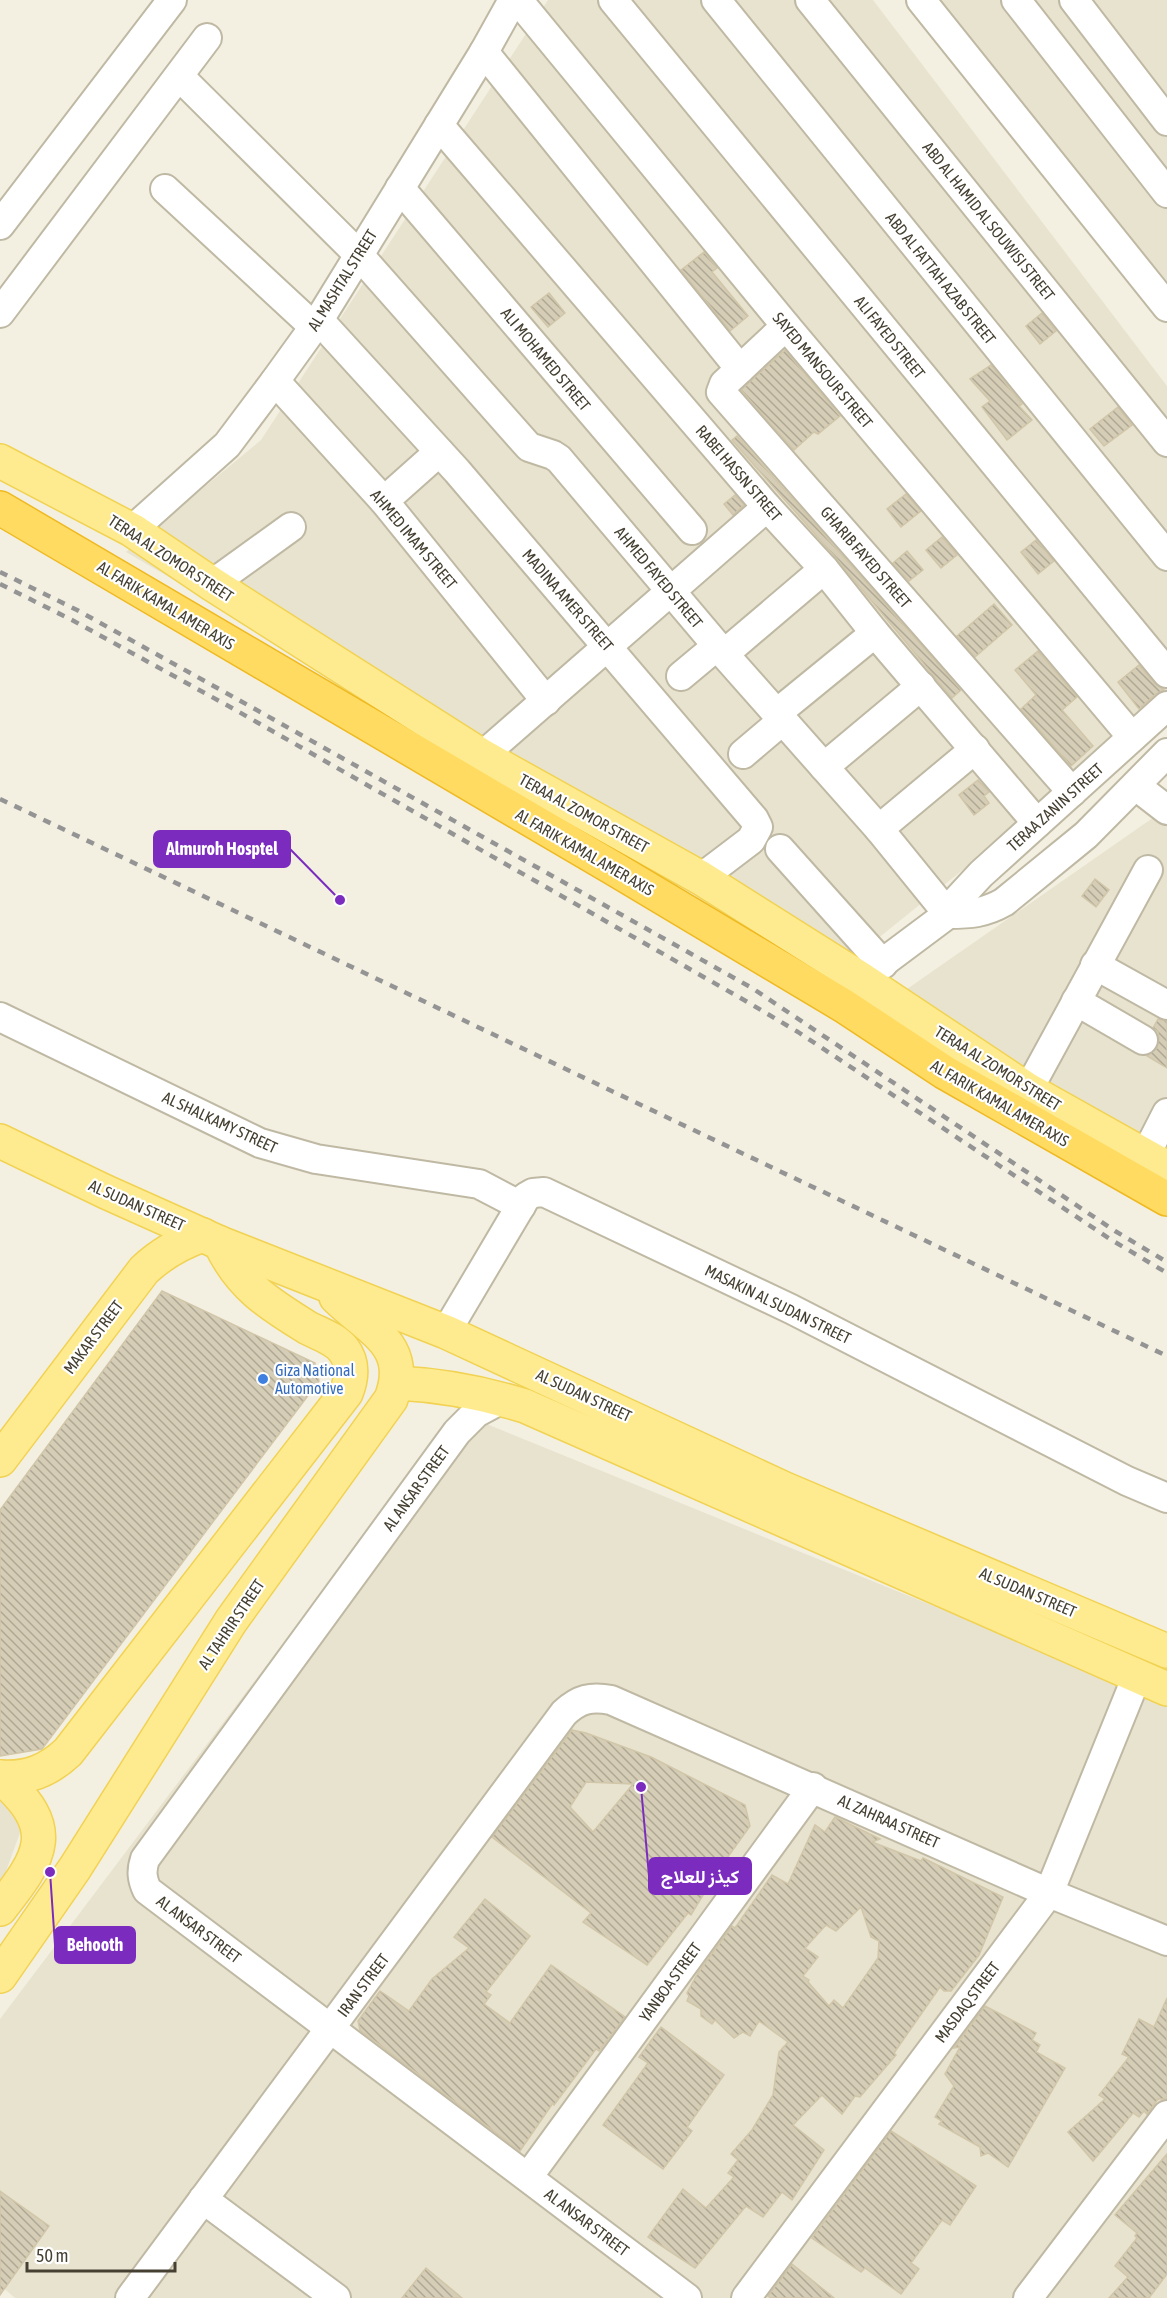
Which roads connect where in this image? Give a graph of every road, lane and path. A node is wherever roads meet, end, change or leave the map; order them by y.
1 (172, 0) edge
2 (513, 0) edge
3 (518, 0) edge
4 (613, 0) edge
5 (716, 0) edge
6 (810, 0) edge
7 (921, 0) edge
8 (1016, 0) edge
9 (1074, 0) edge
10 (207, 38) dead end
11 (484, 52) junction
12 (179, 76) junction
13 (1167, 121) edge
14 (439, 125) junction
15 (400, 188) junction
16 (165, 189) dead end
17 (1167, 193) edge
18 (0, 225) edge
19 (359, 255) junction
20 (1167, 307) edge
21 (0, 313) edge
22 (316, 323) junction
23 (786, 326) junction
24 (740, 369) junction
25 (276, 381) junction
26 (1167, 442) edge
27 (440, 452) junction
28 (0, 462) edge
29 (0, 488) edge
30 (384, 501) junction
31 (767, 507) junction
32 (0, 508) edge
33 (291, 527) dead end
34 (132, 530) junction
35 (692, 530) dead end
36 (0, 535) edge
37 (76, 552) junction
38 (1167, 556) edge
39 (824, 569) junction
40 (212, 585) junction
41 (672, 591) junction
42 (875, 633) junction
43 (608, 647) junction
44 (720, 650) junction
45 (1167, 673) edge
46 (681, 676) dead end
47 (921, 686) junction
48 (546, 701) junction
49 (1167, 706) edge
50 (780, 717) junction
51 (1132, 737) junction
52 (975, 749) junction
53 (1167, 753) edge
54 (743, 754) dead end
55 (482, 756) junction
56 (824, 767) junction
57 (1136, 786) junction
58 (1072, 792) junction
59 (1167, 810) edge
60 (1037, 823) junction
61 (879, 829) junction
62 (780, 849) dead end
63 (1148, 870) dead end
64 (701, 878) junction
65 (948, 914) junction
66 (1095, 965) junction
67 (872, 971) junction
68 (1076, 1000) junction
69 (1167, 1005) edge
70 (0, 1017) edge
71 (1143, 1040) dead end
72 (1028, 1090) junction
73 (1167, 1113) edge
74 (0, 1141) edge
75 (1156, 1162) edge
76 (0, 1163) edge
77 (79, 1179) junction
78 (1167, 1199) edge
79 (521, 1206) junction
80 (1167, 1222) edge
81 (212, 1239) junction
82 (324, 1285) junction
83 (446, 1332) junction
84 (335, 1341) junction
85 (397, 1383) junction
86 (502, 1399) junction
87 (0, 1460) edge
88 (1167, 1498) edge
89 (231, 1621) junction
90 (156, 1640) junction
91 (1167, 1651) edge
92 (1137, 1676) junction
93 (1167, 1689) edge
94 (611, 1700) joint
95 (0, 1777) edge
96 (813, 1787) junction
97 (75, 1868) junction
98 (24, 1879) junction
99 (1049, 1893) junction
100 (0, 1910) edge
101 (1167, 1941) edge
102 (0, 1976) edge
103 (331, 2028) junction
104 (1167, 2115) edge
105 (528, 2177) junction
106 (203, 2199) junction
107 (130, 2298) edge
108 (336, 2298) edge
109 (687, 2298) edge
110 (746, 2298) edge
111 (1028, 2298) edge

1 - 18 street
2 - 11 street, AL MASHTAL STREET
3 - 23 street, SAYED MANSOUR STREET
4 - 45 street, ALI FAYED STREET
5 - 38 street, ABD AL FATTAH AZAB STREET
6 - 26 street, ABD AL HAMID AL SOUWISI STREET
7 - 20 street
8 - 17 street
9 - 13 street
10 - 12 street
11 - 14 street, AL MASHTAL STREET
11 - 24 street
12 - 19 street, AHMED FAYED STREET
12 - 21 street
14 - 15 street, AL MASHTAL STREET
14 - 31 street, RABEI HASSN STREET
15 - 19 street, AL MASHTAL STREET
15 - 35 street, ALI MOHAMED STREET
16 - 22 street, MADINA AMER STREET
19 - 22 street, AL MASHTAL STREET
19 - 41 street, AHMED FAYED STREET
22 - 25 street, AL MASHTAL STREET
22 - 27 street, MADINA AMER STREET
23 - 24 street, GHARIB FAYED STREET
23 - 51 street, SAYED MANSOUR STREET
24 - 58 street, GHARIB FAYED STREET
25 - 30 street, AHMED IMAM STREET
25 - 34 street, AL MASHTAL STREET
27 - 30 street
27 - 43 street, MADINA AMER STREET
28 - 34 main road, TERAA AL ZOMOR STREET
29 - 37 highway
30 - 48 street, AHMED IMAM STREET
31 - 39 street, RABEI HASSN STREET
31 - 41 street
32 - 37 highway, AL FARIK KAMAL AMER AXIS
33 - 40 street
34 - 40 main road, TERAA AL ZOMOR STREET
36 - 80 highway, AL FARIK KAMAL AMER AXIS
37 - 78 highway, AL FARIK KAMAL AMER AXIS
39 - 42 street, RABEI HASSN STREET
39 - 44 street
40 - 55 main road, TERAA AL ZOMOR STREET
41 - 43 street
41 - 44 street, AHMED FAYED STREET
42 - 47 street, RABEI HASSN STREET
42 - 50 street
43 - 48 street
43 - 64 street, MADINA AMER STREET
44 - 46 street
44 - 50 street, AHMED FAYED STREET
47 - 52 street, RABEI HASSN STREET
47 - 56 street
48 - 55 street
49 - 51 street, TERAA ZANIN STREET
50 - 54 street
50 - 56 street, AHMED FAYED STREET
51 - 58 street, TERAA ZANIN STREET
52 - 60 street, RABEI HASSN STREET
52 - 61 street
53 - 57 street
55 - 64 main road, TERAA AL ZOMOR STREET
56 - 61 street, AHMED FAYED STREET
57 - 59 street
57 - 65 street
58 - 60 street, TERAA ZANIN STREET
60 - 65 street, TERAA ZANIN STREET
61 - 65 street, AHMED FAYED STREET
62 - 67 street
63 - 66 street
64 - 67 main road, TERAA AL ZOMOR STREET
65 - 67 street, TERAA ZANIN STREET
66 - 68 street
66 - 69 street
67 - 72 main road, TERAA AL ZOMOR STREET
68 - 71 street
68 - 72 street
70 - 79 street, AL SHALKAMY STREET
72 - 75 main road, TERAA AL ZOMOR STREET
73 - 75 street
74 - 77 main road, AL SUDAN STREET
76 - 77 main road
77 - 81 main road, AL SUDAN STREET
79 - 83 street, MASAKIN AL SUDAN STREET
79 - 88 street, MASAKIN AL SUDAN STREET
81 - 82 main road, AL SUDAN STREET
81 - 84 main road
81 - 87 main road, MAKAR STREET
82 - 83 main road, AL SUDAN STREET
82 - 84 main road
82 - 85 main road
83 - 91 main road, AL SUDAN STREET
84 - 90 main road
85 - 86 main road, AL SUDAN STREET
85 - 89 main road, AL TAHRIR STREET
86 - 92 main road, AL SUDAN STREET
86 - 103 street, AL ANSAR STREET
89 - 90 main road
89 - 97 main road, AL TAHRIR STREET
90 - 95 main road
92 - 93 main road, AL SUDAN STREET
92 - 99 street, MASDAQ STREET
94 - 96 street, AL ZAHRAA STREET
94 - 103 street, IRAN STREET
95 - 98 main road
96 - 99 street, AL ZAHRAA STREET
96 - 105 street, YANBOA STREET
97 - 98 main road
97 - 102 main road, AL TAHRIR STREET
98 - 100 main road
99 - 101 street, AL ZAHRAA STREET
99 - 110 street, MASDAQ STREET
103 - 105 street, AL ANSAR STREET
103 - 106 street, IRAN STREET
104 - 111 street
105 - 109 street, AL ANSAR STREET
106 - 107 street, IRAN STREET
106 - 108 street

